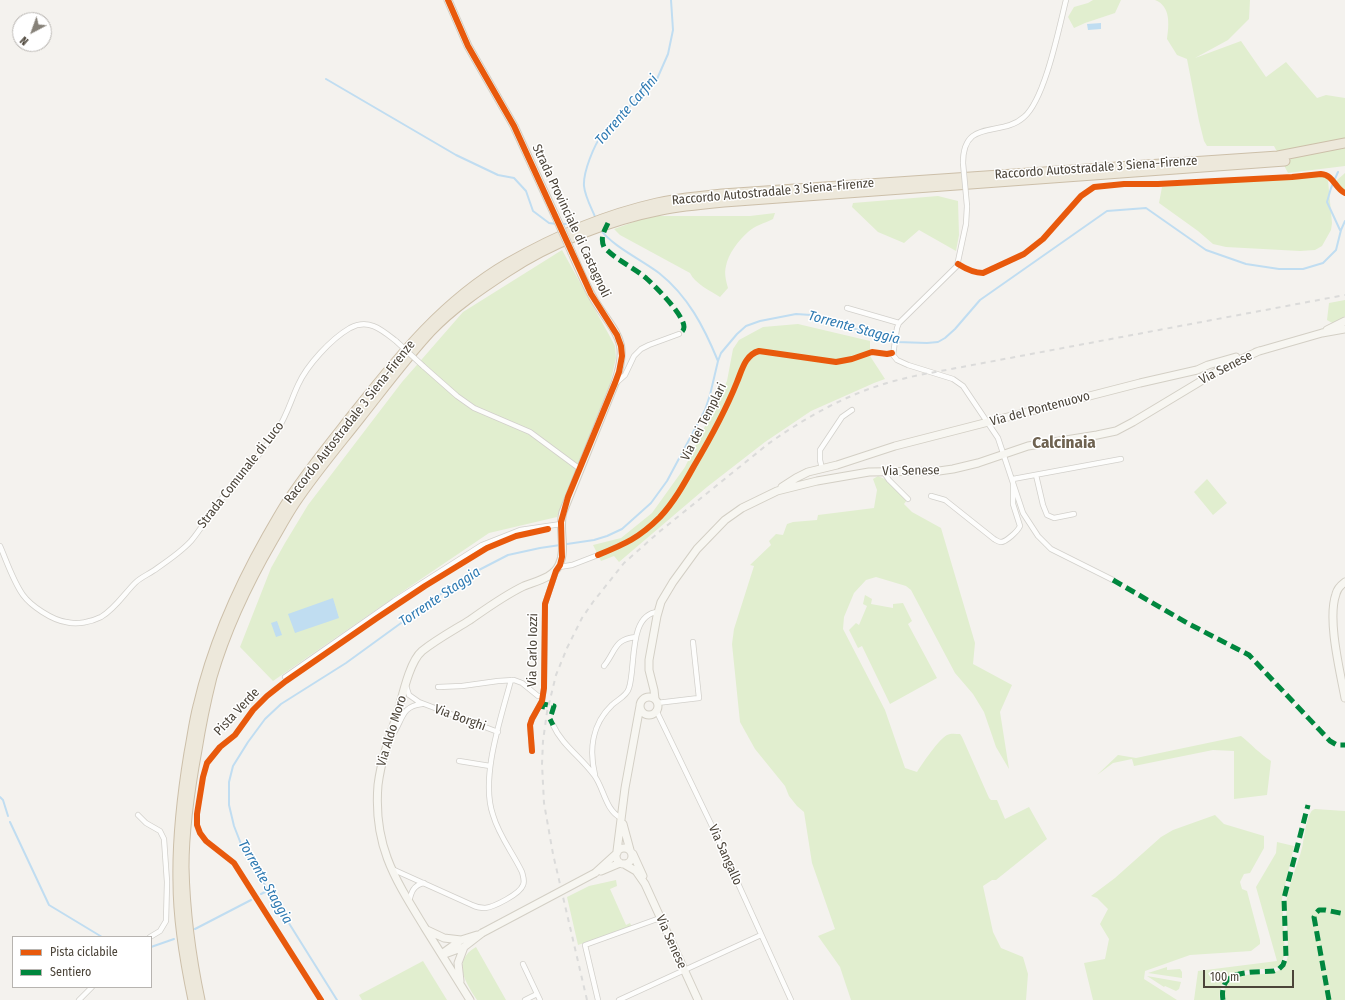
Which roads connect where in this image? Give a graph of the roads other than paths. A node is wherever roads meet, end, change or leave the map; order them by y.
1 (448, 0) edge
2 (1066, 0) edge
3 (1345, 143) edge
4 (1345, 149) edge
5 (618, 218) junction
6 (575, 233) junction
7 (847, 308) dead end
8 (1345, 321) edge
9 (899, 323) junction
10 (1345, 329) edge
11 (1322, 333) junction
12 (679, 334) dead end
13 (1259, 351) junction
14 (1204, 367) junction
15 (1200, 381) junction
16 (615, 383) junction
17 (852, 410) dead end
18 (987, 422) junction
19 (1004, 454) junction
20 (1121, 459) dead end
21 (580, 469) junction
22 (822, 469) junction
23 (812, 471) junction
24 (883, 471) junction
25 (1036, 475) junction
26 (1013, 479) junction
27 (815, 481) junction
28 (777, 491) junction
29 (931, 496) dead end
30 (908, 499) dead end
31 (1074, 514) dead end
32 (561, 527) junction
33 (0, 546) edge
34 (598, 555) dead end
35 (557, 569) junction
36 (1113, 580) dead end
37 (1345, 582) edge
38 (658, 612) junction
39 (636, 637) junction
40 (693, 642) dead end
41 (604, 666) dead end
42 (650, 673) junction
43 (286, 677) dead end
44 (511, 680) junction
45 (406, 686) junction
46 (438, 687) dead end
47 (542, 696) junction
48 (646, 698) junction
49 (1345, 698) edge
50 (422, 704) junction
51 (656, 704) junction
52 (640, 706) junction
53 (646, 714) junction
54 (553, 725) dead end
55 (634, 730) junction
56 (498, 732) junction
57 (389, 740) junction
58 (532, 751) dead end
59 (459, 761) dead end
60 (490, 766) junction
61 (595, 775) junction
62 (138, 815) dead end
63 (621, 818) junction
64 (617, 852) junction
65 (631, 852) junction
66 (622, 864) junction
67 (390, 868) junction
68 (595, 873) junction
69 (424, 883) junction
70 (645, 884) junction
71 (409, 902) junction
72 (660, 918) junction
73 (426, 930) junction
74 (482, 933) junction
75 (761, 935) junction
76 (152, 936) edge
77 (461, 940) junction
78 (464, 948) junction
79 (442, 955) junction
80 (523, 964) dead end
81 (187, 967) junction
82 (684, 970) junction
83 (460, 985) junction
84 (91, 988) edge
85 (537, 994) junction
86 (80, 1000) edge
87 (190, 1000) edge
88 (193, 1000) edge
89 (200, 1000) edge
90 (470, 1000) edge
91 (525, 1000) edge
92 (540, 1000) edge
93 (598, 1000) edge
94 (619, 1000) edge
95 (698, 1000) edge
96 (791, 1000) edge

1 - 16 main road, Strada Provinciale di Castagnoli, bridge
2 - 9 street, bridge
3 - 5 highway, Raccordo Autostradale 3 Siena-Firenze
4 - 5 highway, Raccordo Autostradale 3 Siena-Firenze
5 - 6 highway, Raccordo Autostradale 3 Siena-Firenze
6 - 81 highway, Raccordo Autostradale 3 Siena-Firenze
6 - 89 highway, Raccordo Autostradale 3 Siena-Firenze
7 - 9 street
8 - 11 main road
9 - 18 street
10 - 11 main road
11 - 13 main road
12 - 16 street
13 - 14 main road, Via del Pontenuovo
13 - 15 main road, Via Senese
14 - 15 main road
14 - 18 main road, Via del Pontenuovo
15 - 19 main road, Via Senese
16 - 21 main road, Strada Provinciale di Castagnoli
17 - 22 street
18 - 19 street
18 - 22 main road, Via del Pontenuovo
19 - 24 main road, Via Senese
19 - 26 street
20 - 25 street
21 - 32 main road, Strada Provinciale di Castagnoli
21 - 33 street, Strada Comunale di Luco, bridge
22 - 23 main road, Via del Pontenuovo
23 - 27 main road
23 - 28 main road, Via del Pontenuovo
24 - 27 main road, Via Senese
24 - 30 street
25 - 26 street
25 - 31 street
26 - 29 street
26 - 36 street
27 - 28 main road, Via Senese
28 - 38 main road, Via Senese
32 - 35 main road, Strada Provinciale di Castagnoli
32 - 43 street
34 - 35 street
35 - 45 main road, Via Aldo Moro
35 - 47 street, Via Carlo Iozzi
37 - 49 main road
38 - 39 street
38 - 42 main road, Via Senese
39 - 41 street
39 - 61 street
40 - 51 street
42 - 48 main road, Via Senese
42 - 51 main road, Via Senese
44 - 46 street
44 - 47 street
44 - 56 street
45 - 50 street, Via Borghi
45 - 57 main road, Via Aldo Moro
47 - 58 street, Via Carlo Iozzi
48 - 51 main road
48 - 52 main road, Via Senese
50 - 56 street, Via Borghi
50 - 57 street, Via Borghi
51 - 53 main road
51 - 75 street, Via Sangallo
52 - 53 main road
52 - 55 main road, Via Senese
53 - 55 main road, Via Senese
54 - 61 street
55 - 63 main road, Via Senese
56 - 60 street
57 - 67 main road, Via Aldo Moro
59 - 60 street
60 - 69 street
61 - 63 street
62 - 76 street
63 - 64 main road, Via Senese
63 - 65 main road, Via Senese
64 - 65 main road
64 - 66 main road
64 - 68 main road
65 - 66 main road
65 - 70 main road, Via Senese
66 - 68 main road
66 - 70 main road, Via Senese
67 - 69 street
67 - 71 main road, Via Aldo Moro
68 - 74 main road, bridge
69 - 71 street
70 - 72 main road, Via Senese
71 - 73 main road, Via Aldo Moro
72 - 82 main road, Via Senese
72 - 93 street
73 - 77 main road
73 - 79 main road, Via Aldo Moro
74 - 77 main road
74 - 78 main road
75 - 82 street
75 - 96 street, Via Sangallo
77 - 79 main road
78 - 79 main road
78 - 83 main road
79 - 83 main road, Via Aldo Moro
80 - 85 street
81 - 87 highway
81 - 88 highway, Raccordo Autostradale 3 Siena-Firenze
82 - 94 street
82 - 95 main road, Via Senese
83 - 90 main road, Via Aldo Moro
84 - 86 street
85 - 91 street
85 - 92 street

